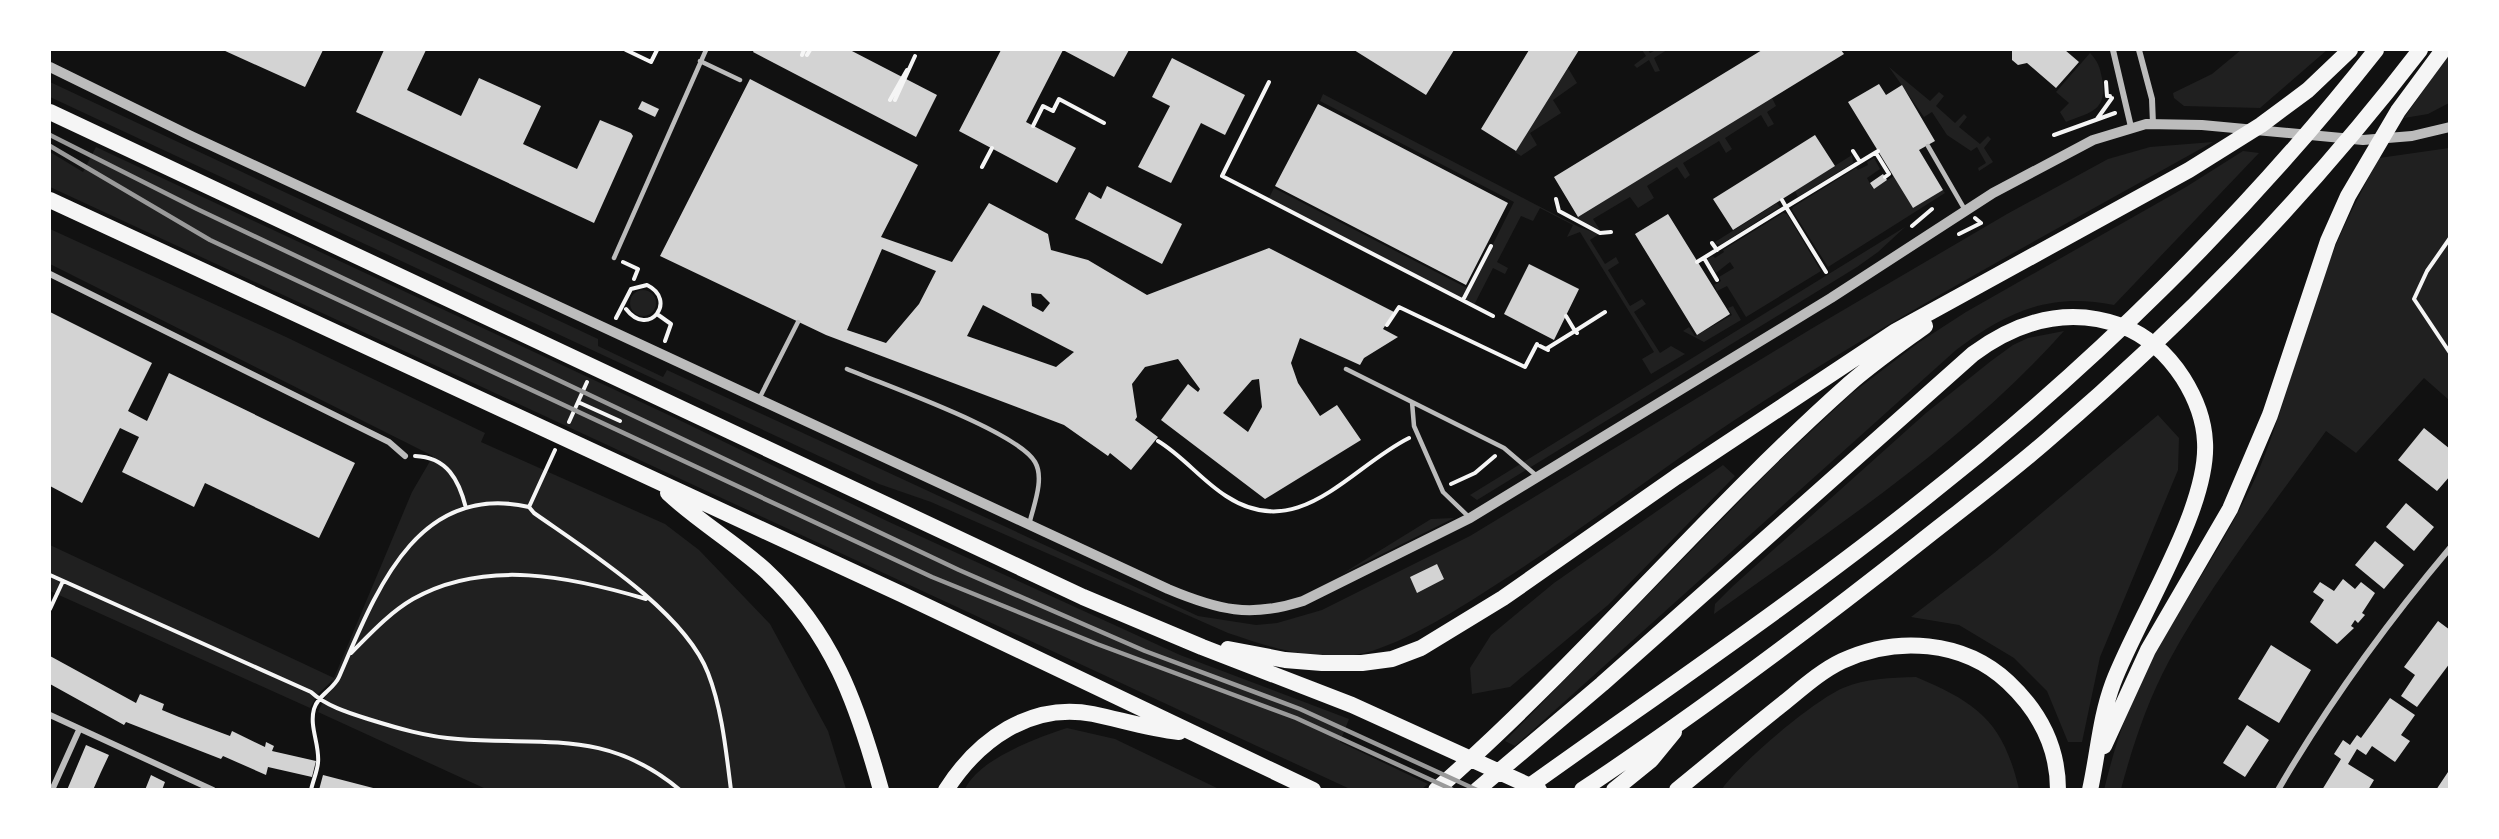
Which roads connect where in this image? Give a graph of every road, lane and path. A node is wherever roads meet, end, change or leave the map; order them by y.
1 (626, 50) edge
2 (657, 50) edge
3 (706, 50) edge
4 (804, 50) edge
5 (810, 50) edge
6 (2114, 50) edge
7 (2139, 50) edge
8 (2350, 50) edge
9 (2376, 50) edge
10 (2420, 50) edge
11 (2443, 50) edge
12 (915, 56) dead end
13 (700, 61) junction
14 (50, 67) edge
15 (2110, 77) dead end
16 (740, 80) dead end
17 (1269, 82) dead end
18 (893, 100) dead end
19 (50, 112) edge
20 (1104, 123) dead end
21 (2153, 124) junction
22 (1033, 126) dead end
23 (2450, 127) edge
24 (2132, 128) junction
25 (2054, 135) dead end
26 (1928, 146) dead end
27 (992, 148) dead end
28 (1853, 151) dead end
29 (1860, 162) junction
30 (982, 167) dead end
31 (1885, 177) dead end
32 (50, 200) edge
33 (1556, 200) dead end
34 (1782, 200) dead end
35 (1786, 207) junction
36 (1965, 210) junction
37 (1611, 232) dead end
38 (2450, 238) edge
39 (1712, 243) dead end
40 (1491, 246) dead end
41 (1717, 250) junction
42 (614, 258) joint
43 (1704, 258) junction
44 (1697, 262) dead end
45 (1826, 272) dead end
46 (50, 274) edge
47 (634, 279) dead end
48 (1717, 280) dead end
49 (1463, 300) junction
50 (1956, 301) junction
51 (626, 309) dead end
52 (1605, 312) dead end
53 (657, 314) junction
54 (1566, 315) dead end
55 (1493, 316) dead end
56 (615, 321) dead end
57 (798, 322) dead end
58 (1387, 325) dead end
59 (1576, 332) junction
60 (665, 341) dead end
61 (2450, 353) edge
62 (847, 369) dead end
63 (1346, 369) dead end
64 (759, 399) junction
65 (578, 402) dead end
66 (1412, 402) junction
67 (620, 421) dead end
68 (1418, 434) junction
69 (1158, 441) dead end
70 (1504, 448) junction
71 (405, 456) joint
72 (1538, 477) junction
73 (656, 482) junction
74 (1442, 488) junction
75 (466, 507) junction
76 (1470, 518) junction
77 (1029, 525) junction
78 (2450, 548) edge
79 (50, 575) edge
80 (63, 581) junction
81 (649, 599) junction
82 (50, 609) edge
83 (1202, 647) junction
84 (348, 656) junction
85 (319, 700) junction
86 (50, 715) edge
87 (1688, 715) junction
88 (79, 730) junction
89 (1194, 734) junction
90 (2096, 764) junction
91 (52, 789) edge
92 (213, 789) edge
93 (311, 789) edge
94 (680, 789) edge
95 (730, 789) edge
96 (880, 789) edge
97 (946, 789) edge
98 (1313, 789) edge
99 (1436, 789) edge
100 (1477, 789) edge
101 (1524, 789) edge
102 (1539, 789) edge
103 (1582, 789) edge
104 (1614, 789) edge
105 (1677, 789) edge
106 (2058, 789) edge
107 (2090, 789) edge
108 (2278, 789) edge

1 - 2 path
3 - 13 lane
4 - 5 path
6 - 24 street
7 - 21 street
8 - 50 highway
9 - 101 highway
10 - 87 highway
11 - 90 highway
12 - 18 path
13 - 16 lane
13 - 42 lane
14 - 64 street
15 - 25 path
17 - 49 path
19 - 83 highway
20 - 22 path
21 - 23 street
21 - 24 street
24 - 36 street
26 - 36 lane
27 - 30 path
28 - 29 path
29 - 31 path
29 - 35 path
32 - 73 highway
33 - 37 path
34 - 35 path
35 - 41 path
35 - 45 path
36 - 72 street
38 - 61 path
39 - 41 path
40 - 49 path
41 - 43 path
42 - 47 path
43 - 44 path
43 - 48 path
46 - 71 street
49 - 55 path
50 - 83 highway
50 - 99 highway
51 - 53 path
52 - 59 path
53 - 56 path
53 - 60 path
54 - 59 path
57 - 64 lane
58 - 59 path
62 - 77 lane
63 - 66 lane
64 - 77 street
65 - 67 path
66 - 68 lane
66 - 70 lane
68 - 69 path
68 - 74 lane
70 - 72 lane
70 - 74 path
71 - 75 path
72 - 76 street
73 - 89 highway
73 - 96 highway
74 - 76 lane
75 - 81 path
75 - 84 path
76 - 77 street
78 - 108 street
79 - 80 path
80 - 82 path
80 - 85 path
81 - 84 path
81 - 95 path
83 - 102 highway
84 - 85 path
85 - 93 path
85 - 94 path
86 - 88 street
87 - 103 highway
87 - 104 highway
88 - 91 street
88 - 92 street
89 - 97 highway
89 - 98 highway
90 - 100 highway
90 - 107 highway
105 - 106 highway

